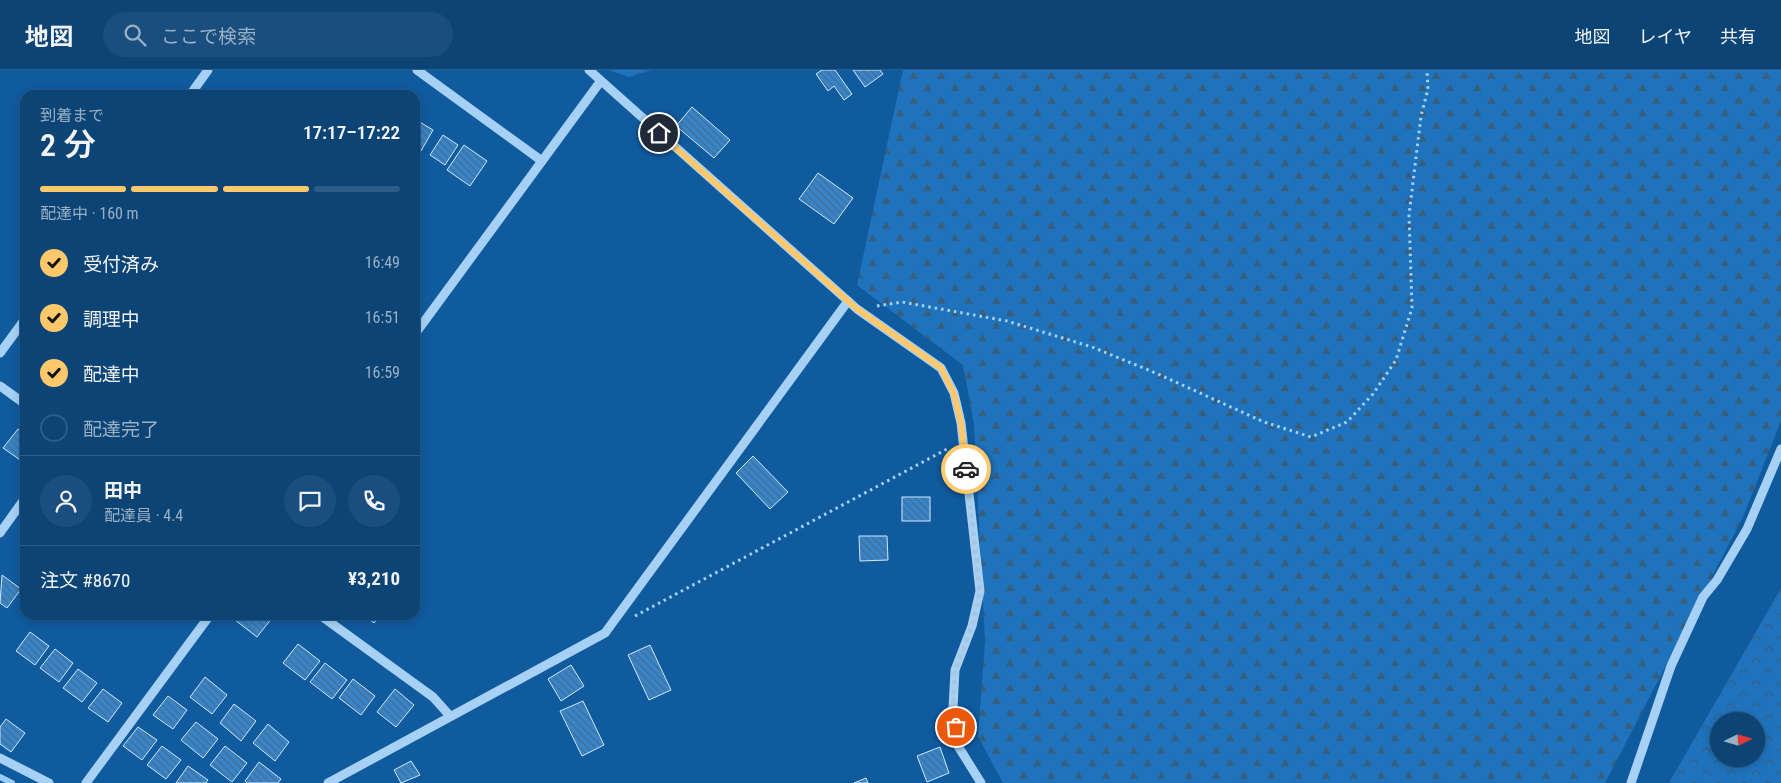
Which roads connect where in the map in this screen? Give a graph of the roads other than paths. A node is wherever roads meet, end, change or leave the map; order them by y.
1 (208, 70) edge
2 (417, 70) edge
3 (589, 70) edge
4 (600, 82) junction
5 (194, 90) edge
6 (542, 161) junction
7 (848, 301) junction
8 (20, 326) edge
9 (420, 327) edge
10 (0, 353) edge
11 (0, 386) edge
12 (20, 400) edge
13 (1781, 449) edge
14 (20, 505) edge
15 (0, 533) edge
16 (206, 620) edge
17 (327, 620) edge
18 (450, 716) junction
19 (0, 758) edge
20 (49, 783) edge
21 (86, 783) edge
22 (328, 783) edge
23 (981, 783) edge
24 (1631, 783) edge

1 - 5 street
2 - 6 street
3 - 4 street
4 - 6 street
4 - 7 street
6 - 9 street
7 - 18 street
7 - 23 street
8 - 10 street
11 - 12 street
13 - 24 street
14 - 15 street
16 - 21 street
17 - 18 street
18 - 22 street
19 - 20 street

